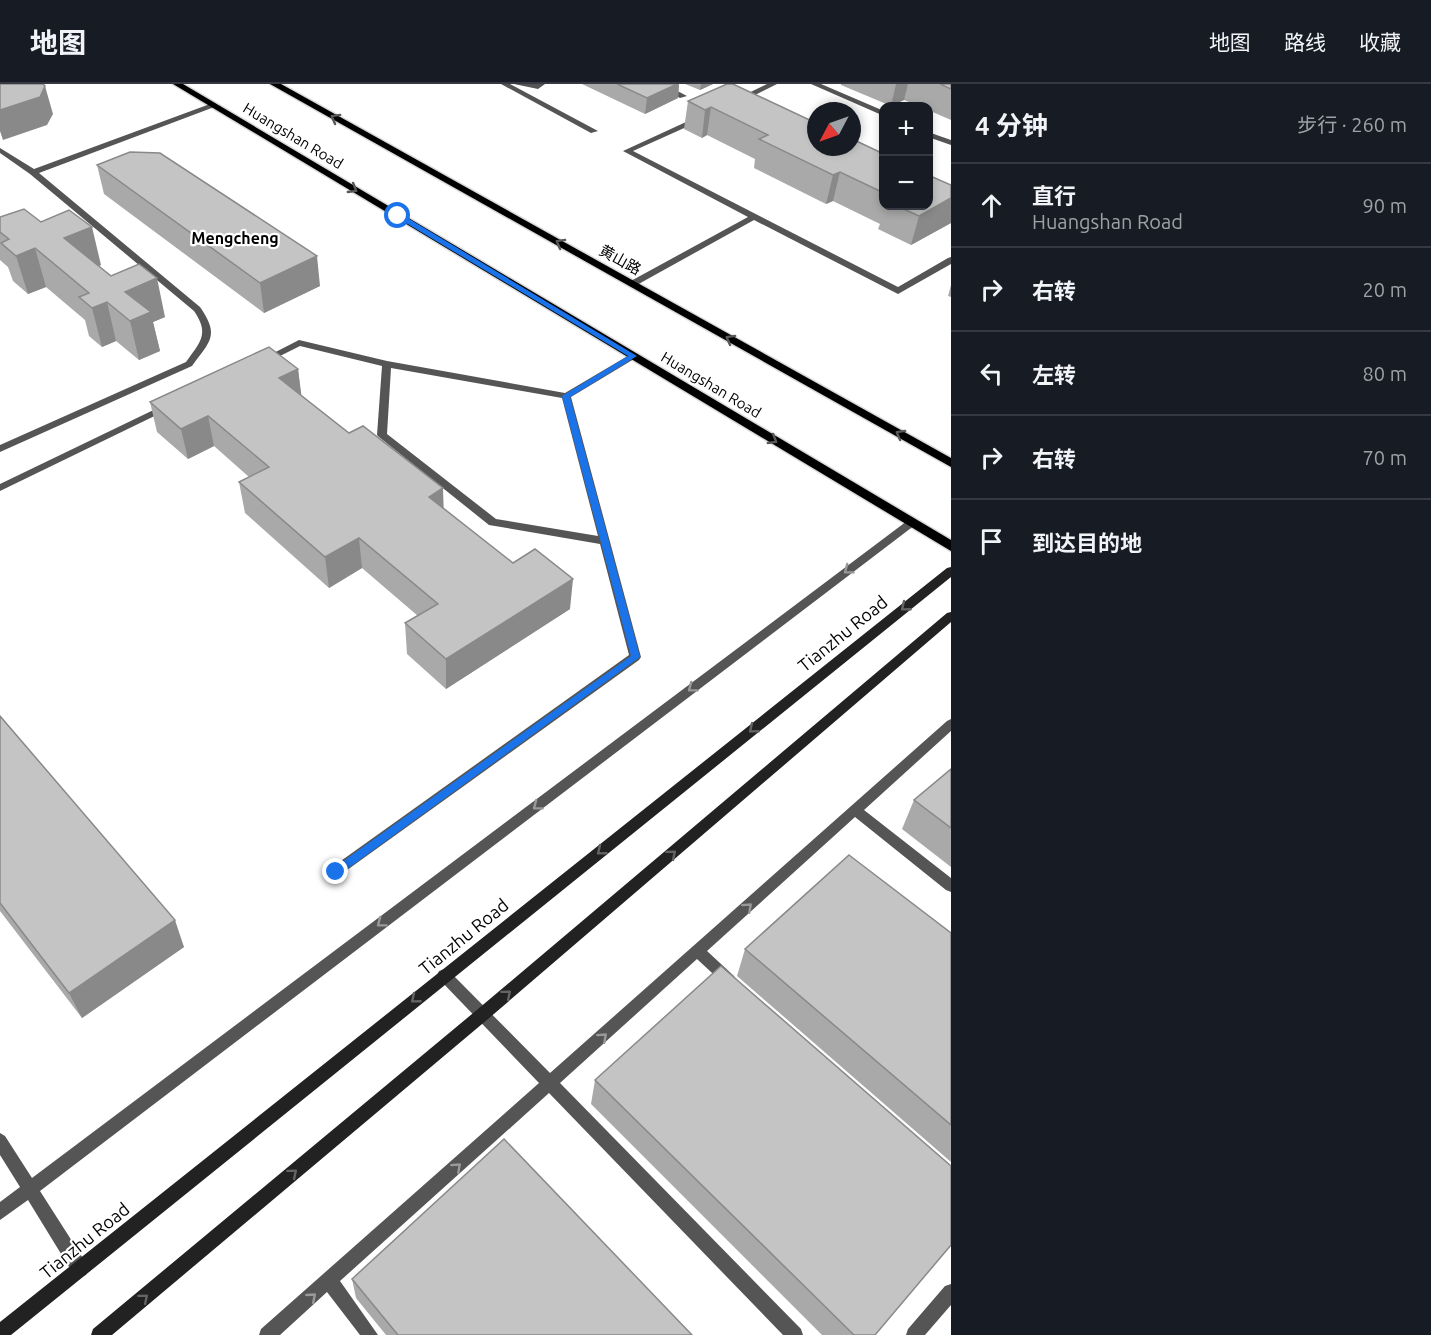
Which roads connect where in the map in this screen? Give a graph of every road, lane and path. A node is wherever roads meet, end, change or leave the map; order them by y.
1 (177, 84) edge
2 (274, 84) edge
3 (505, 84) edge
4 (518, 84) edge
5 (541, 84) edge
6 (658, 84) edge
7 (773, 84) edge
8 (815, 84) edge
9 (683, 96) dead end
10 (735, 102) edge
11 (213, 106) junction
12 (879, 112) edge
13 (703, 116) edge
14 (594, 131) dead end
15 (933, 136) edge
16 (951, 143) edge
17 (0, 150) edge
18 (33, 172) junction
19 (754, 217) junction
20 (951, 260) edge
21 (632, 284) junction
22 (634, 356) junction
23 (256, 364) edge
24 (387, 364) junction
25 (566, 396) junction
26 (182, 400) edge
27 (0, 449) edge
28 (951, 463) edge
29 (0, 488) edge
30 (911, 522) junction
31 (604, 541) junction
32 (951, 546) edge
33 (951, 571) edge
34 (951, 616) edge
35 (951, 724) edge
36 (855, 810) junction
37 (336, 872) dead end
38 (951, 886) edge
39 (698, 951) junction
40 (444, 975) junction
41 (742, 992) edge
42 (483, 1014) junction
43 (551, 1083) junction
44 (0, 1141) edge
45 (30, 1189) junction
46 (0, 1212) edge
47 (80, 1269) junction
48 (330, 1282) junction
49 (951, 1292) edge
50 (0, 1333) edge
51 (99, 1335) edge
52 (267, 1335) edge
53 (370, 1335) edge
54 (795, 1335) edge
55 (914, 1335) edge

1 - 11 main road, Huangshan Road
21 -> 2 main road, 黄山路
3 - 14 street
4 - 5 street
6 - 9 street
7 - 10 street
8 - 12 street
11 - 18 street
11 -> 22 main road, Huangshan Road
13 - 19 street
15 - 16 street
17 - 18 street
18 - 27 street
19 - 20 street
19 - 21 street
28 -> 21 main road, 黄山路
22 - 25 street
22 -> 30 main road, Huangshan Road
23 - 24 street
24 - 25 street
24 - 31 street
25 - 31 street
26 - 29 street
30 - 32 main road, Huangshan Road
30 -> 45 street
31 - 37 street
33 -> 40 street, Tianzhu Road
42 -> 34 street
35 - 36 street
36 - 38 street
39 -> 36 street
39 - 41 street
43 -> 39 street
40 - 42 street
40 -> 47 street, Tianzhu Road
42 - 43 street
51 -> 42 street
48 -> 43 street
43 - 54 street
44 - 45 street
45 - 46 street
45 - 47 street
47 - 50 street, Tianzhu Road
52 -> 48 street
48 - 53 street
49 - 55 street

